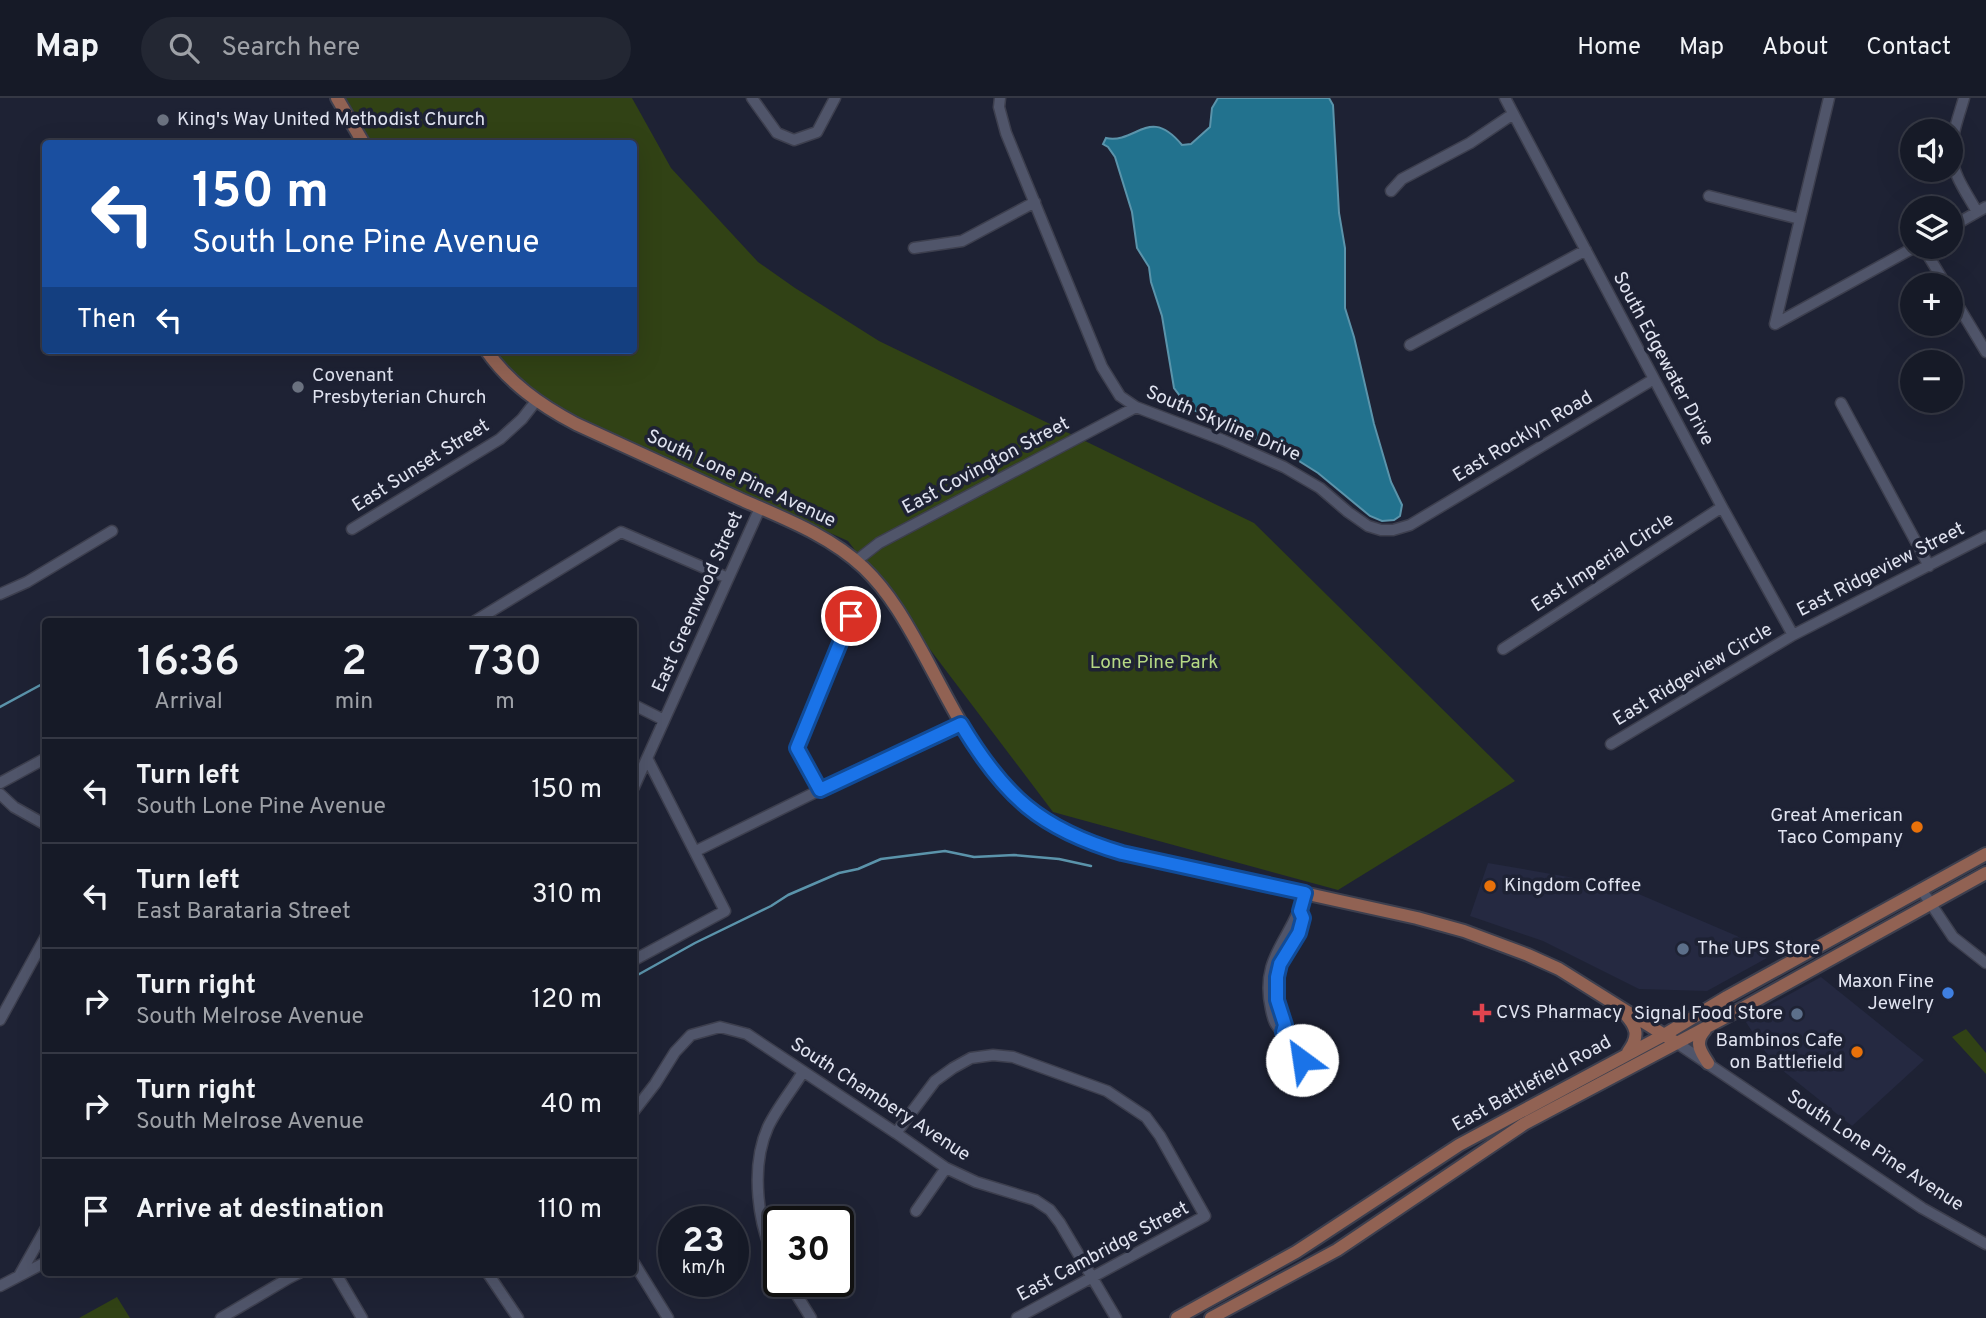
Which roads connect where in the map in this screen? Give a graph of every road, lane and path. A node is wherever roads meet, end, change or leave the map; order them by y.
1 (337, 98) edge
2 (752, 98) edge
3 (835, 98) edge
4 (1000, 98) edge
5 (1505, 98) edge
6 (1829, 98) edge
7 (1964, 98) edge
8 (1513, 114) junction
9 (362, 140) edge
10 (1391, 191) dead end
11 (1709, 196) dead end
12 (1035, 202) junction
13 (1981, 210) edge
14 (1800, 219) junction
15 (1963, 220) edge
16 (914, 248) dead end
17 (1586, 250) junction
18 (1900, 255) edge
19 (1963, 314) edge
20 (1409, 345) dead end
21 (1986, 352) edge
22 (489, 354) edge
23 (1654, 379) junction
24 (536, 401) junction
25 (1841, 403) dead end
26 (1136, 407) junction
27 (1722, 507) junction
28 (760, 508) junction
29 (1410, 525) joint
30 (352, 529) dead end
31 (112, 531) dead end
32 (1986, 536) edge
33 (856, 561) junction
34 (1929, 566) junction
35 (728, 578) junction
36 (0, 594) edge
37 (851, 616) dead end
38 (480, 618) edge
39 (1793, 635) junction
40 (1503, 649) dead end
41 (637, 706) edge
42 (664, 720) junction
43 (961, 724) junction
44 (1611, 744) dead end
45 (647, 758) junction
46 (42, 760) edge
47 (637, 780) edge
48 (0, 783) edge
49 (820, 790) junction
50 (0, 794) edge
51 (42, 823) edge
52 (696, 851) junction
53 (1986, 854) edge
54 (1986, 873) edge
55 (1921, 889) junction
56 (1305, 893) junction
57 (1930, 904) junction
58 (42, 943) edge
59 (637, 958) edge
60 (1986, 963) edge
61 (1611, 1001) junction
62 (0, 1020) edge
63 (1711, 1025) junction
64 (1664, 1035) junction
65 (1285, 1036) dead end
66 (1678, 1043) junction
67 (1622, 1056) junction
68 (1708, 1063) junction
69 (803, 1072) junction
70 (637, 1107) edge
71 (896, 1133) junction
72 (946, 1168) junction
73 (916, 1211) dead end
74 (763, 1227) edge
75 (42, 1235) edge
76 (1986, 1244) edge
77 (42, 1264) edge
78 (637, 1269) edge
79 (19, 1276) junction
80 (293, 1276) edge
81 (337, 1276) edge
82 (490, 1276) edge
83 (1091, 1278) junction
84 (0, 1286) edge
85 (798, 1297) edge
86 (221, 1318) edge
87 (362, 1318) edge
88 (518, 1318) edge
89 (668, 1318) edge
90 (811, 1318) edge
91 (1017, 1318) edge
92 (1116, 1318) edge
93 (1177, 1318) edge
94 (1211, 1318) edge

1 - 9 main road
2 - 3 street
4 - 12 street, South Skyline Drive
5 - 8 street, South Edgewater Drive
6 - 14 street
7 - 13 street
8 - 10 street
8 - 17 street, South Edgewater Drive
11 - 14 street
12 - 16 street
12 - 26 street, South Skyline Drive
13 - 15 street
14 - 18 street
17 - 20 street
17 - 23 street, South Edgewater Drive
19 - 21 street
22 - 24 main road, South Lone Pine Avenue
23 - 27 street, South Edgewater Drive
23 - 29 street, East Rocklyn Road
24 - 28 main road, South Lone Pine Avenue
24 - 30 street, East Sunset Street
25 - 34 street
26 - 29 street, South Skyline Drive
26 - 33 street, East Covington Street
27 - 39 street, South Edgewater Drive
27 - 40 street, East Imperial Circle
28 - 33 main road, South Lone Pine Avenue
28 - 35 street, East Greenwood Street
31 - 36 street
32 - 34 street, East Ridgeview Street
33 - 43 main road, South Lone Pine Avenue
34 - 39 street, East Ridgeview Street
35 - 38 street
35 - 42 street, East Greenwood Street
37 - 49 street
39 - 44 street, East Ridgeview Circle
41 - 42 street
42 - 45 street, East Greenwood Street
43 - 49 street
43 - 56 main road, South Lone Pine Avenue
45 - 47 street, East Greenwood Street
45 - 52 street
46 - 48 street
49 - 52 street
50 - 51 street
52 - 59 street
53 - 55 main road, East Battlefield Road
54 - 57 main road, East Battlefield Road
55 - 57 street
55 - 64 main road, East Battlefield Road
56 - 61 main road, South Lone Pine Avenue
56 - 65 street
57 - 60 street
57 - 63 main road, East Battlefield Road
58 - 62 street
61 - 64 main road, South Lone Pine Avenue
61 - 67 main road
63 - 66 main road, East Battlefield Road
63 - 68 main road
64 - 66 main road, South Lone Pine Avenue
64 - 67 main road, East Battlefield Road
66 - 68 street, South Lone Pine Avenue
66 - 94 main road, East Battlefield Road
67 - 93 main road, East Battlefield Road
68 - 76 street, South Lone Pine Avenue
69 - 70 street, South Chambery Avenue
69 - 71 street, South Chambery Avenue
69 - 74 street
71 - 72 street, South Chambery Avenue
71 - 83 street, East Cambridge Street
72 - 73 street
72 - 83 street, South Chambery Avenue
75 - 79 street
77 - 79 street
78 - 89 street
79 - 84 street
80 - 86 street
81 - 87 street
82 - 88 street
83 - 91 street, East Cambridge Street
83 - 92 street, South Chambery Avenue
85 - 90 street

